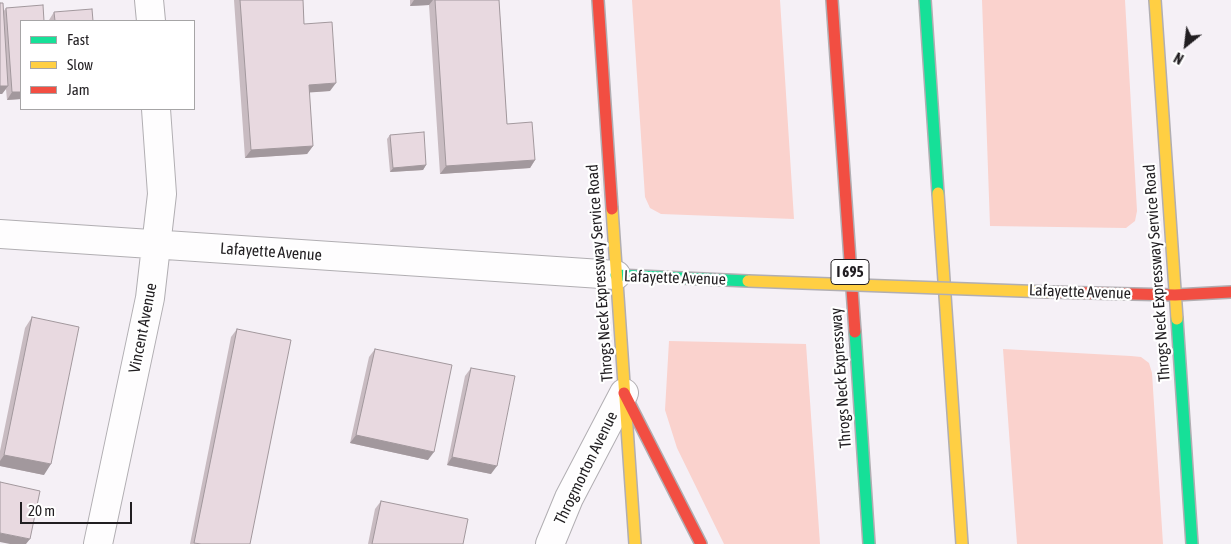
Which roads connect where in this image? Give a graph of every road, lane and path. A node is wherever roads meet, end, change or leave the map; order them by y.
1 (149, 0) edge
2 (598, 0) edge
3 (832, 0) edge
4 (925, 0) edge
5 (1154, 0) edge
6 (151, 20) edge
7 (156, 110) edge
8 (0, 234) edge
9 (157, 244) junction
10 (616, 275) junction
11 (1231, 292) edge
12 (1175, 295) junction
13 (624, 393) junction
14 (98, 544) edge
15 (550, 544) edge
16 (635, 544) edge
17 (701, 544) edge
18 (869, 544) edge
19 (962, 544) edge
20 (1192, 544) edge

1 - 6 street
2 - 10 main road, Throgs Neck Expressway Service Road
3 - 18 main road, Throgs Neck Expressway / I 695
4 - 19 main road
5 - 12 main road, Throgs Neck Expressway Service Road
7 - 9 street, Vincent Avenue
8 - 9 street, Lafayette Avenue
9 - 10 street, Lafayette Avenue
9 - 14 street, Vincent Avenue
10 - 12 main road, Lafayette Avenue, bridge
10 - 13 main road, Throgs Neck Expressway Service Road
11 - 12 main road, Lafayette Avenue
12 - 20 main road, Throgs Neck Expressway Service Road
13 - 15 street, Throgmorton Avenue
13 - 16 main road, Throgs Neck Expressway Service Road
13 - 17 main road

